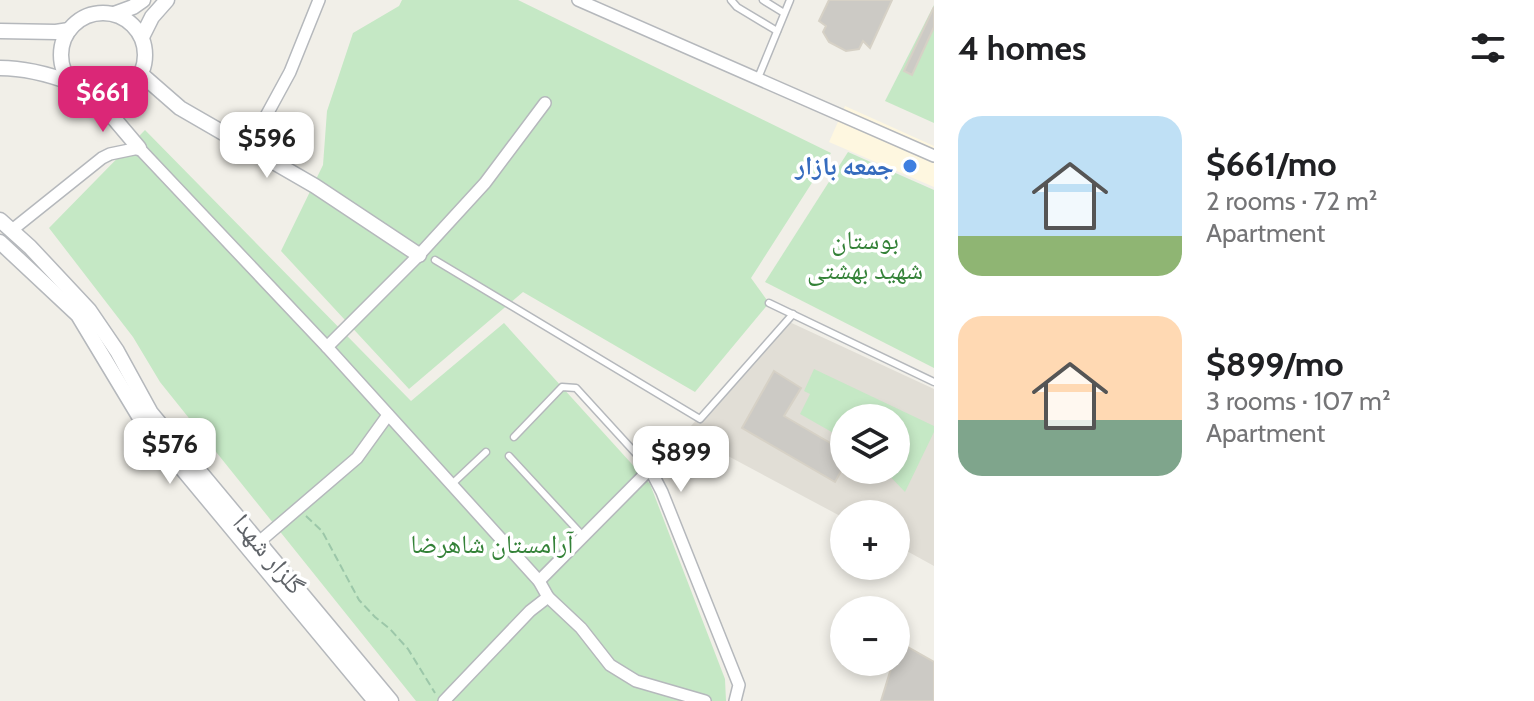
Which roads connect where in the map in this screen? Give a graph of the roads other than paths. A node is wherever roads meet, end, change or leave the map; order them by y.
1 (143, 0) edge
2 (167, 0) edge
3 (319, 0) edge
4 (578, 0) edge
5 (731, 0) edge
6 (763, 0) edge
7 (790, 0) edge
8 (784, 13) junction
9 (114, 14) junction
10 (69, 30) junction
11 (0, 31) edge
12 (777, 31) junction
13 (142, 37) junction
14 (0, 68) edge
15 (141, 74) junction
16 (758, 78) junction
17 (72, 83) junction
18 (95, 96) junction
19 (545, 103) dead end
20 (259, 129) dead end
21 (139, 148) junction
22 (934, 156) edge
23 (6, 225) edge
24 (0, 242) edge
25 (419, 255) junction
26 (435, 260) dead end
27 (769, 303) dead end
28 (793, 314) junction
29 (327, 347) junction
30 (934, 382) edge
31 (388, 415) junction
32 (514, 437) dead end
33 (174, 450) junction
34 (486, 452) dead end
35 (509, 456) dead end
36 (650, 469) junction
37 (452, 484) junction
38 (583, 537) junction
39 (259, 542) junction
40 (539, 581) junction
41 (548, 597) junction
42 (375, 701) edge
43 (391, 701) edge
44 (442, 701) edge
45 (705, 701) edge
46 (735, 701) edge

1 - 9 street
2 - 13 street
3 - 20 street
4 - 16 street
5 - 12 lane
6 - 8 lane
7 - 8 lane
8 - 12 lane
9 - 10 street
9 - 13 street
10 - 11 street
10 - 17 street
12 - 16 lane
13 - 15 street
14 - 17 street
15 - 18 street
15 - 25 street
16 - 22 street
17 - 18 street
18 - 21 street
19 - 25 street
21 - 23 street
21 - 29 street
23 - 33 street, گلزار شهدا
24 - 33 street, گلزار شهدا
25 - 29 street
26 - 28 lane
27 - 28 lane
28 - 30 lane
29 - 31 street
31 - 37 street
31 - 39 street
32 - 36 lane
33 - 39 street, گلزار شهدا
33 - 42 street, گلزار شهدا
34 - 37 lane
35 - 38 lane
36 - 38 street
36 - 46 street
37 - 40 street
38 - 40 street
39 - 43 street, گلزار شهدا
40 - 41 street
41 - 44 street
41 - 45 street

